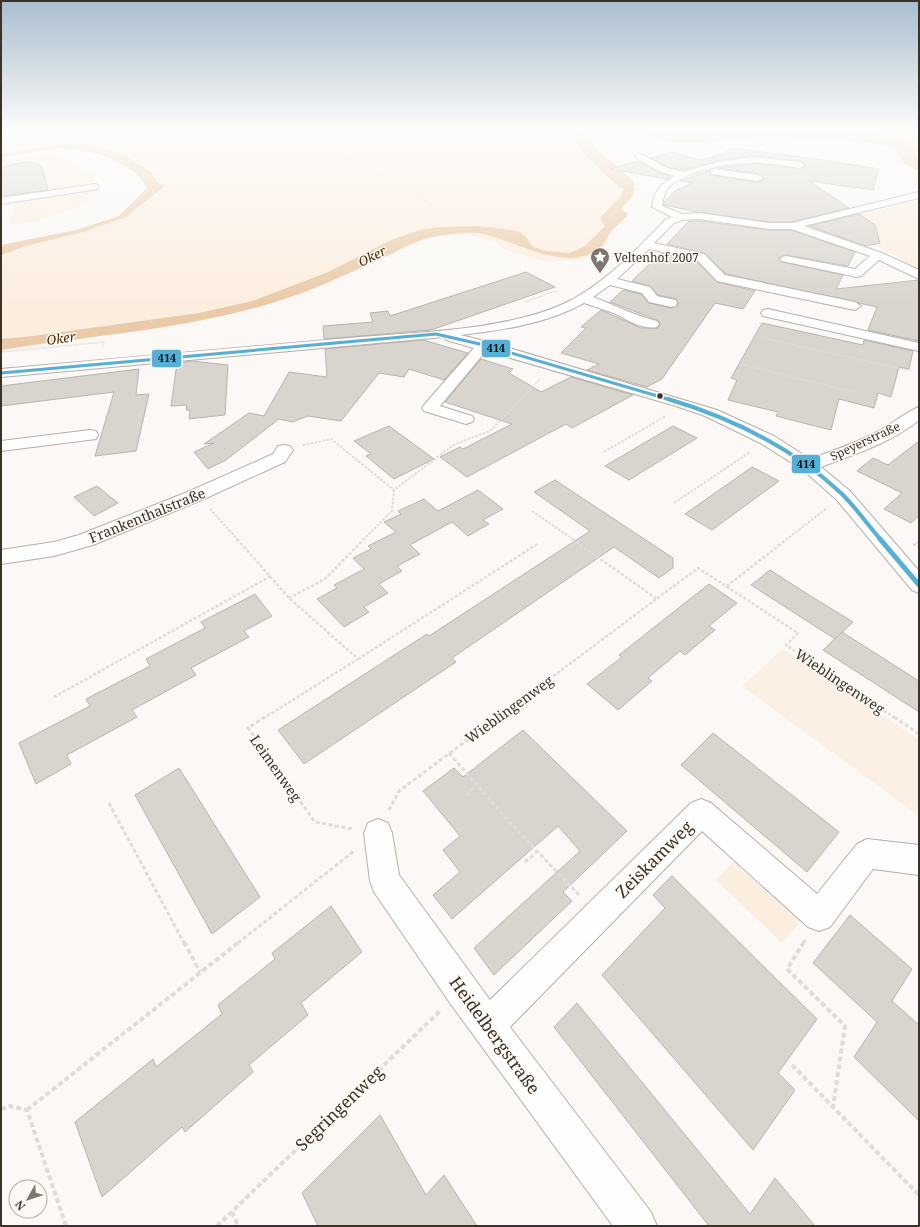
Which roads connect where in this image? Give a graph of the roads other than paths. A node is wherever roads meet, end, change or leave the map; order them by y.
1 (87, 188) edge
2 (663, 188) edge
3 (916, 197) edge
4 (1, 201) edge
5 (681, 217) junction
6 (792, 226) junction
7 (646, 245) junction
8 (866, 250) junction
9 (846, 253) dead end
10 (878, 255) junction
11 (786, 259) dead end
12 (919, 276) edge
13 (607, 280) junction
14 (905, 280) dead end
15 (583, 298) junction
16 (671, 303) dead end
17 (855, 306) dead end
18 (768, 313) dead end
19 (652, 324) dead end
20 (504, 325) junction
21 (436, 334) junction
22 (484, 345) junction
23 (919, 347) edge
24 (516, 355) junction
25 (1, 373) edge
26 (919, 412) edge
27 (466, 419) dead end
28 (90, 435) dead end
29 (1, 446) edge
30 (284, 450) road end
31 (809, 466) junction
32 (1, 557) edge
33 (919, 585) edge
34 (378, 832) road end
35 (919, 860) edge
36 (489, 1025) junction
37 (637, 1226) edge

1 - 4 street
2 - 5 street
3 - 6 street
5 - 6 street
5 - 7 street
6 - 8 street
7 - 13 street
7 - 17 street
8 - 9 street
8 - 10 street
10 - 11 street
10 - 12 street
12 - 14 street
13 - 15 street
13 - 16 street
15 - 19 street
15 - 20 street
18 - 23 street
20 - 21 street
20 - 24 street
21 - 22 street
21 - 25 street
22 - 24 street
22 - 27 street
24 - 31 street
26 - 31 street, Speyerstraße
28 - 29 street
30 - 32 street, Frankenthalstraße
31 - 33 street
34 - 36 street, Heidelbergstraße
35 - 36 street, Zeiskamweg
36 - 37 street, Heidelbergstraße

